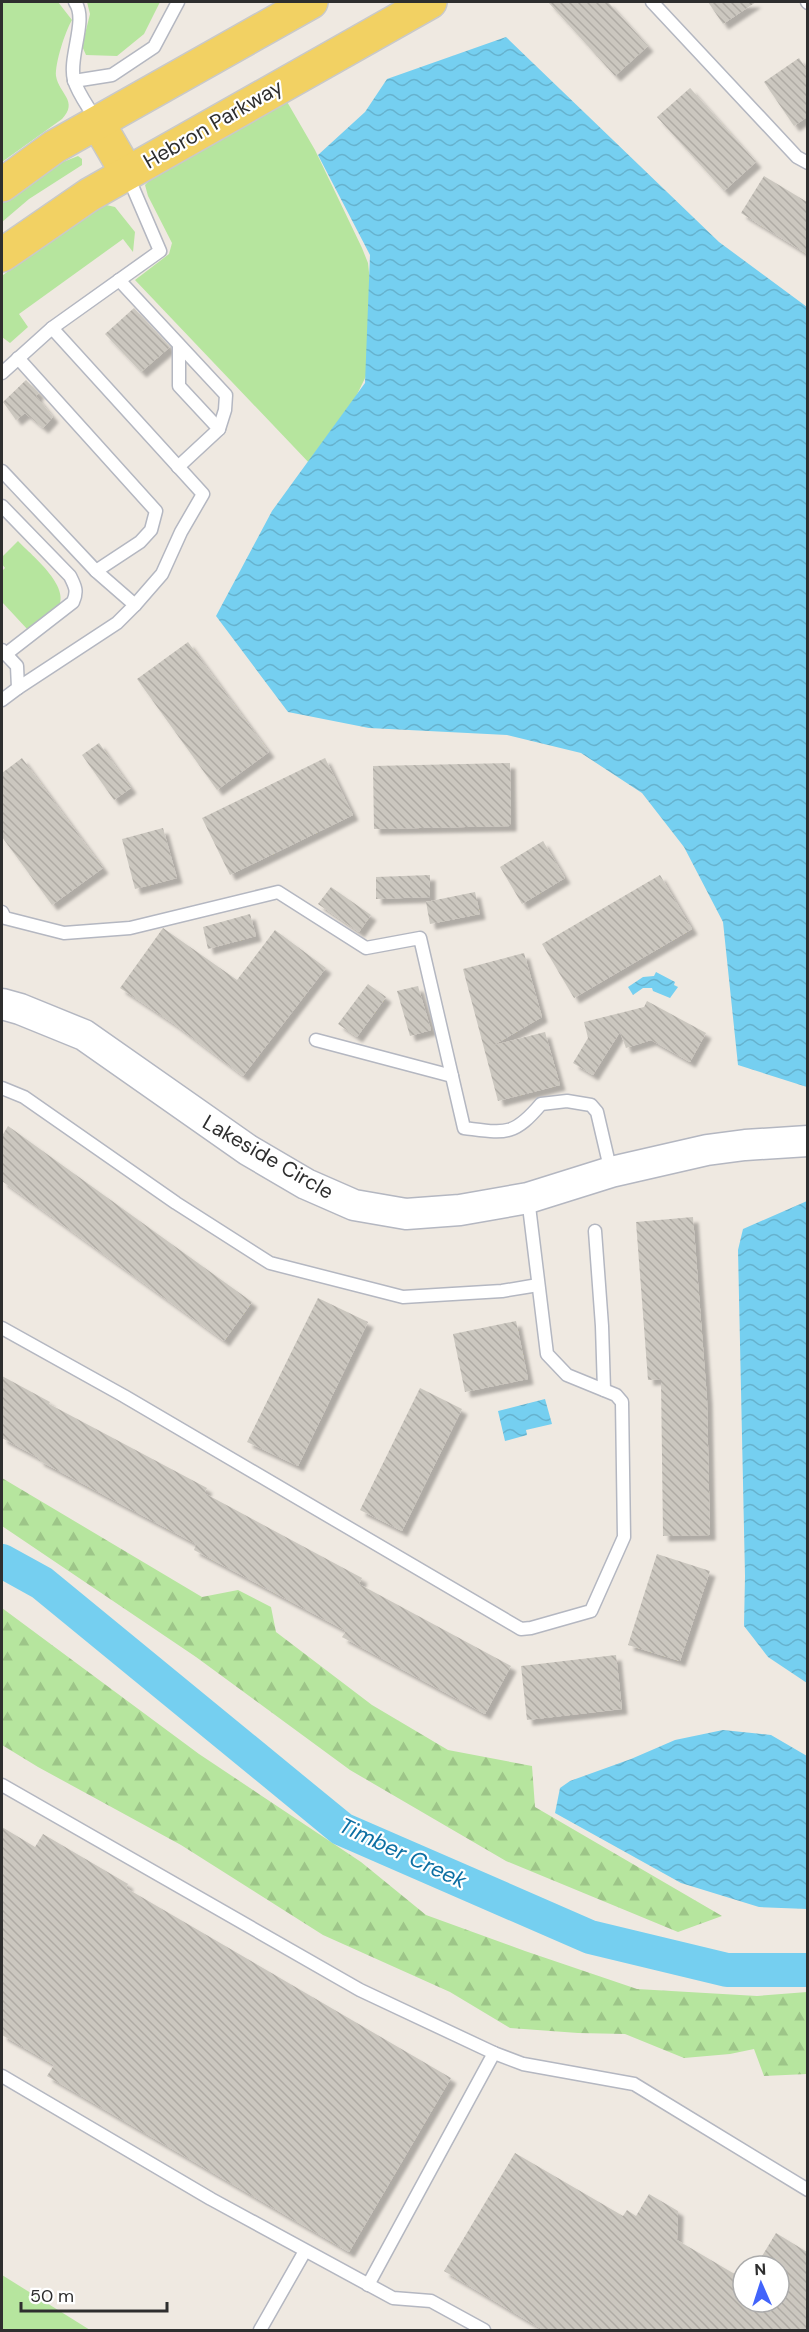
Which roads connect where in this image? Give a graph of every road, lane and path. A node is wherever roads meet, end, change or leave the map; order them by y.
1 (75, 2) edge
2 (178, 2) edge
3 (311, 2) edge
4 (430, 2) edge
5 (652, 2) edge
6 (74, 81) junction
7 (98, 123) junction
8 (807, 163) edge
9 (127, 173) junction
10 (2, 185) edge
11 (2, 255) edge
12 (119, 280) junction
13 (52, 328) junction
14 (179, 345) junction
15 (18, 358) junction
16 (2, 373) edge
17 (219, 429) junction
18 (178, 467) junction
19 (2, 471) edge
20 (2, 506) edge
21 (96, 571) junction
22 (135, 605) junction
23 (4, 652) edge
24 (18, 688) junction
25 (2, 700) edge
26 (3, 917) edge
27 (2, 1004) edge
28 (316, 1040) dead end
29 (452, 1076) junction
30 (2, 1088) edge
31 (807, 1141) edge
32 (612, 1172) junction
33 (528, 1198) junction
34 (595, 1232) dead end
35 (538, 1285) junction
36 (2, 1328) edge
37 (604, 1390) junction
38 (2, 1785) edge
39 (494, 2053) junction
40 (2, 2076) edge
41 (807, 2190) edge
42 (305, 2251) junction
43 (368, 2285) junction
44 (260, 2331) edge
45 (484, 2331) edge

1 - 6 lane
2 - 6 lane
3 - 7 main road
4 - 9 main road, Hebron Parkway
5 - 8 lane
6 - 7 lane
7 - 9 main road
7 - 10 main road
9 - 11 main road, Hebron Parkway
9 - 12 lane
12 - 13 lane
12 - 14 lane
13 - 15 lane
13 - 18 lane
14 - 17 lane
14 - 17 lane
15 - 16 lane
15 - 21 lane
17 - 18 lane
18 - 22 lane
19 - 21 lane
20 - 23 lane
21 - 22 lane
22 - 24 lane
23 - 24 lane
24 - 25 lane
26 - 29 lane
27 - 33 street, Lakeside Circle
28 - 29 lane
29 - 32 lane
30 - 35 lane
31 - 32 street, Lakeside Circle
32 - 33 street, Lakeside Circle
33 - 35 lane
34 - 37 lane
35 - 37 lane
36 - 37 lane
38 - 39 lane
39 - 41 lane
39 - 43 lane
40 - 42 lane
42 - 43 lane
42 - 44 lane
43 - 45 lane

